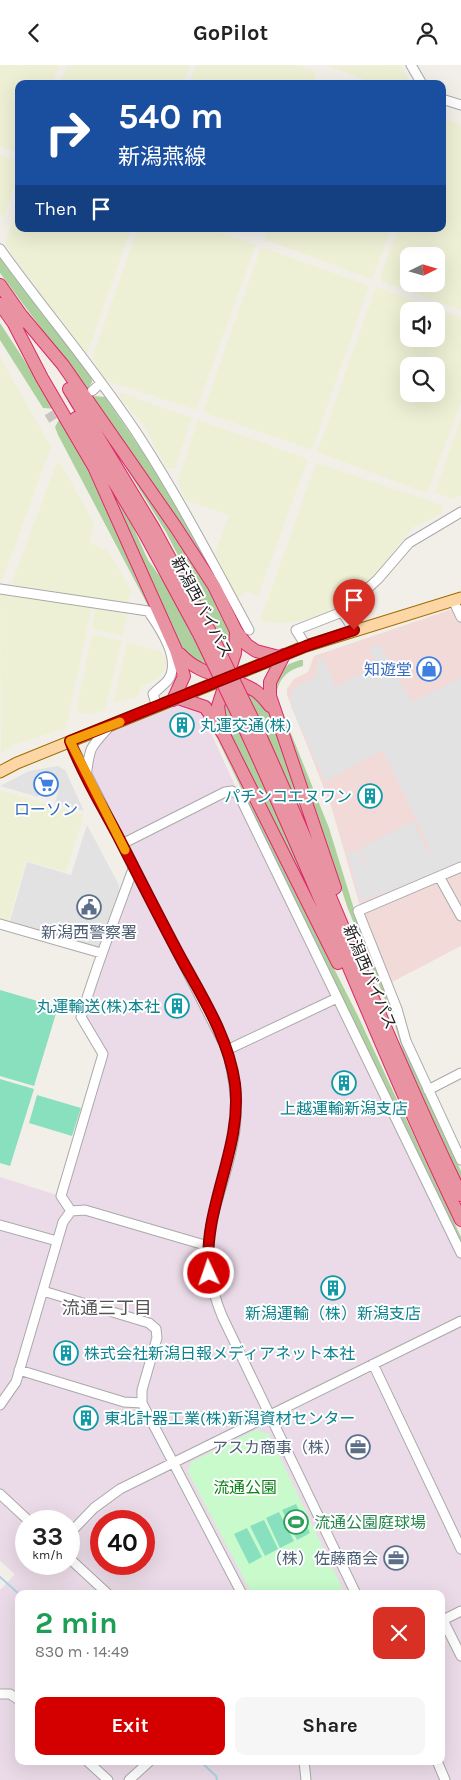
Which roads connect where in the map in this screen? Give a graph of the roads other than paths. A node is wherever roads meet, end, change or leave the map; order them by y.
1 (411, 65) edge
2 (420, 80) edge
3 (446, 100) edge
4 (461, 105) edge
5 (0, 249) edge
6 (0, 285) edge
7 (0, 303) edge
8 (18, 319) junction
9 (101, 383) junction
10 (92, 391) dead end
11 (461, 512) edge
12 (0, 589) edge
13 (457, 599) edge
14 (342, 611) junction
15 (461, 617) edge
16 (249, 630) dead end
17 (354, 630) junction
18 (236, 631) junction
19 (306, 646) junction
20 (176, 650) junction
21 (281, 656) junction
22 (226, 678) junction
23 (176, 699) junction
24 (157, 707) junction
25 (273, 710) junction
26 (110, 726) junction
27 (224, 735) junction
28 (70, 741) junction
29 (0, 772) edge
30 (86, 777) junction
31 (122, 844) junction
32 (461, 867) edge
33 (133, 869) junction
34 (440, 878) junction
35 (461, 916) edge
36 (0, 924) edge
37 (101, 953) junction
38 (337, 998) junction
39 (386, 1043) junction
40 (227, 1050) junction
41 (461, 1073) edge
42 (428, 1090) junction
43 (461, 1160) edge
44 (461, 1195) edge
45 (71, 1211) junction
46 (461, 1220) edge
47 (0, 1225) edge
48 (57, 1241) junction
49 (208, 1246) junction
50 (461, 1253) edge
51 (42, 1291) junction
52 (461, 1321) edge
53 (372, 1364) junction
54 (19, 1370) junction
55 (142, 1403) junction
56 (0, 1405) edge
57 (270, 1416) junction
58 (174, 1463) junction
59 (0, 1494) edge
60 (17, 1510) edge
61 (80, 1524) edge
62 (461, 1549) edge
63 (80, 1568) edge
64 (104, 1590) edge
65 (240, 1590) edge
66 (354, 1590) edge
67 (461, 1611) edge
68 (445, 1619) edge
69 (445, 1626) edge
70 (461, 1656) edge
71 (0, 1694) edge
72 (15, 1697) edge
73 (91, 1765) edge
74 (146, 1765) edge
75 (304, 1765) edge
76 (438, 1765) edge
77 (108, 1780) edge
78 (129, 1780) edge
79 (306, 1780) edge
80 (444, 1780) edge

1 - 2 street
3 - 4 street
5 - 9 street
6 - 8 highway, 新潟西バイパス
7 - 8 highway, 新潟西バイパス
8 - 18 highway
8 - 20 highway
8 - 39 highway, 新潟西バイパス, bridge
9 - 10 street
9 - 16 street
11 - 14 street
12 - 24 street
13 - 15 street
13 - 17 main road
14 - 17 street
14 - 19 street
17 - 19 main road
18 - 21 highway
18 - 22 highway
19 - 21 main road
20 - 22 highway
20 - 23 highway
21 - 22 main road
21 - 25 highway
22 - 23 main road
22 - 25 highway
22 - 27 highway
23 - 24 main road
23 - 27 highway
24 - 26 main road
25 - 39 highway
26 - 28 main road
26 - 30 street
27 - 39 highway
28 - 29 main road
28 - 30 street
30 - 31 street
31 - 33 street
31 - 38 street
32 - 34 street
33 - 37 street
33 - 40 street
34 - 35 street
34 - 42 street
36 - 37 street
37 - 45 street
38 - 40 street
38 - 50 street
39 - 44 highway, 新潟西バイパス
39 - 46 highway, 新潟西バイパス
40 - 49 street
41 - 42 street
42 - 43 street
45 - 48 street
45 - 49 street
47 - 48 street
48 - 51 street
49 - 57 street
51 - 54 street
51 - 55 street
52 - 53 street
53 - 57 street
53 - 62 street
54 - 55 street
54 - 56 street
55 - 58 street
57 - 58 street
57 - 66 street
58 - 61 street
58 - 65 street
59 - 60 street
63 - 64 street
67 - 68 street
69 - 70 street
71 - 72 street
73 - 77 street
74 - 78 street
75 - 79 street
76 - 80 street

